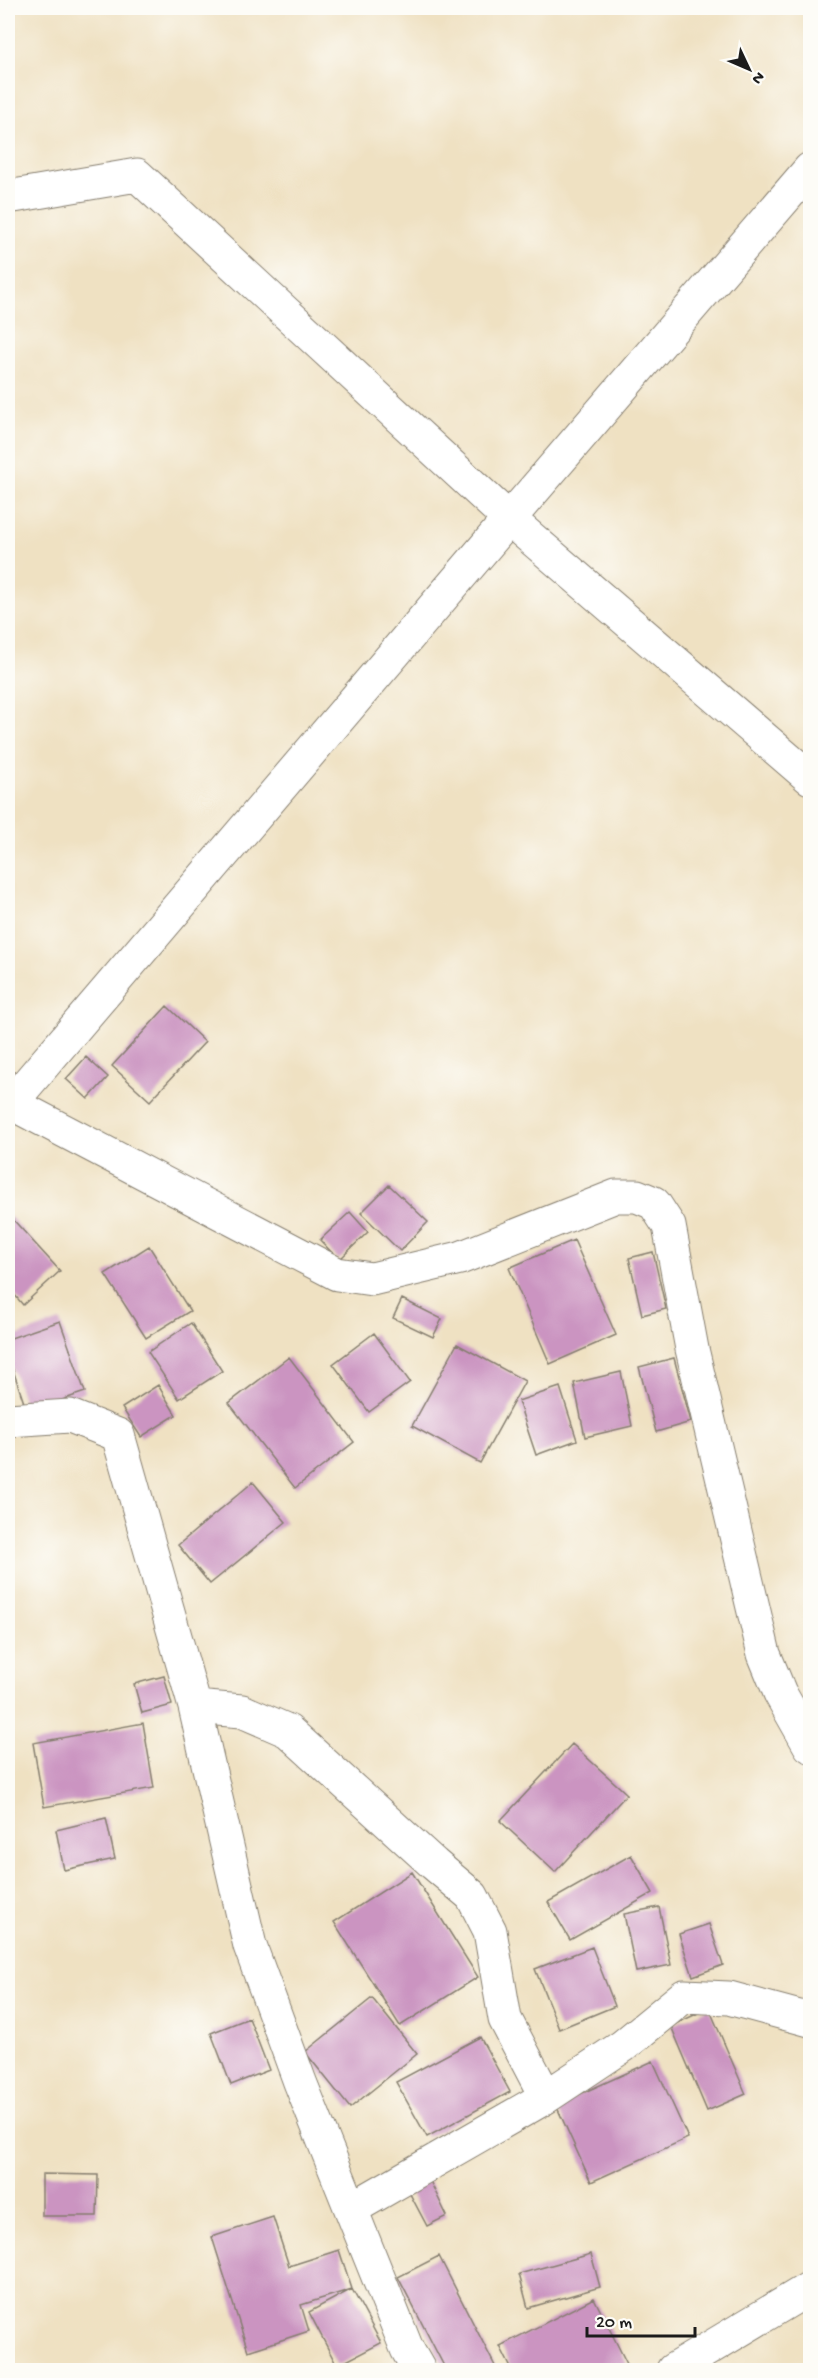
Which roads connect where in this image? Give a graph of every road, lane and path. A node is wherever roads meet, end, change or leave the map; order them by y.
1 (810, 169) edge
2 (8, 197) edge
3 (509, 519) junction
4 (810, 778) edge
5 (9, 1102) edge
6 (8, 1420) edge
7 (195, 1707) junction
8 (810, 1746) edge
9 (810, 2020) edge
10 (546, 2097) junction
11 (351, 2209) junction
12 (810, 2288) edge
13 (419, 2370) edge
14 (673, 2370) edge

1 - 3 street
2 - 3 street
3 - 4 street
3 - 5 street
5 - 8 street
6 - 7 street
7 - 10 street
7 - 11 street
9 - 10 street
10 - 11 street
11 - 13 street
12 - 14 street

